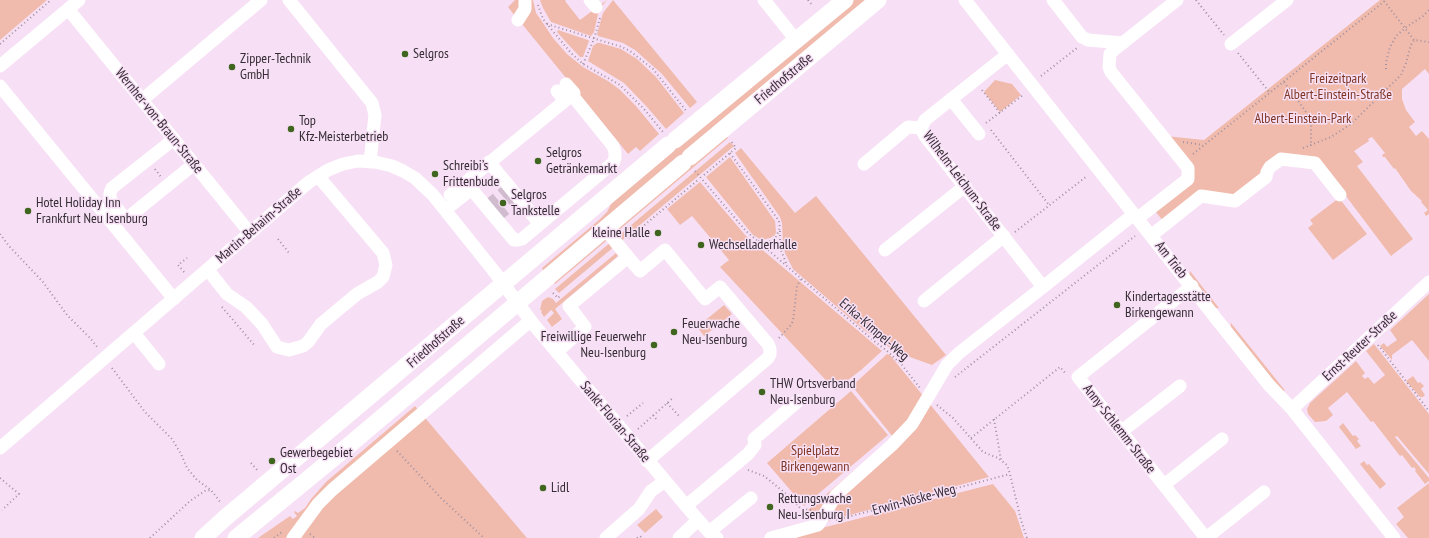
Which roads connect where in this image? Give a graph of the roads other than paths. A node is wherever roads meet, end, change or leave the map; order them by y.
1 (79, 0) edge
2 (260, 0) edge
3 (289, 0) edge
4 (525, 0) edge
5 (764, 0) edge
6 (845, 0) edge
7 (878, 0) edge
8 (965, 0) edge
9 (1053, 0) edge
10 (1177, 0) edge
11 (1287, 0) edge
12 (68, 9) junction
13 (518, 20) dead end
14 (796, 40) junction
15 (1123, 43) junction
16 (1231, 44) dead end
17 (1008, 54) junction
18 (0, 66) edge
19 (0, 86) edge
20 (951, 99) junction
21 (142, 100) junction
22 (921, 128) junction
23 (978, 134) dead end
24 (174, 139) junction
25 (370, 162) junction
26 (489, 162) junction
27 (194, 164) junction
28 (864, 164) dead end
29 (318, 176) junction
30 (965, 186) junction
31 (1340, 195) dead end
32 (442, 207) junction
33 (1136, 216) junction
34 (540, 224) junction
35 (605, 228) junction
36 (250, 233) junction
37 (1152, 235) junction
38 (1005, 238) junction
39 (885, 250) dead end
40 (628, 257) junction
41 (208, 270) junction
42 (1429, 282) edge
43 (504, 284) junction
44 (1192, 286) junction
45 (1043, 287) junction
46 (174, 299) junction
47 (924, 301) dead end
48 (517, 303) junction
49 (530, 321) junction
50 (134, 333) junction
51 (557, 352) junction
52 (159, 364) dead end
53 (1180, 386) dead end
54 (798, 400) dead end
55 (1292, 409) junction
56 (1122, 431) junction
57 (1222, 439) dead end
58 (0, 448) edge
59 (647, 460) junction
60 (665, 481) junction
61 (1164, 485) junction
62 (1264, 492) dead end
63 (751, 498) dead end
64 (686, 506) junction
65 (698, 520) junction
66 (241, 534) edge
67 (713, 535) edge
68 (204, 538) edge
69 (293, 538) edge
70 (606, 538) edge
71 (679, 538) edge
72 (771, 538) edge
73 (1206, 538) edge
74 (1394, 538) edge

1 - 12 street
2 - 21 street
3 - 25 street
4 - 13 street
5 - 14 street
6 - 14 main road, Friedhofstraße
7 - 35 main road, Friedhofstraße
8 - 17 street, Am Trieb
9 - 15 street
10 - 15 street
11 - 16 street
12 - 18 street
12 - 21 street, Wernher-von-Braun-Straße
14 - 43 main road, Friedhofstraße
15 - 33 street
17 - 20 street, Wilhelm-Leichum-Straße
17 - 33 street, Am Trieb
19 - 46 street
20 - 22 street, Wilhelm-Leichum-Straße
20 - 23 street
21 - 24 street, Wernher-von-Braun-Straße
22 - 28 street
22 - 30 street, Wilhelm-Leichum-Straße
24 - 27 street, Wernher-von-Braun-Straße
24 - 27 street
25 - 29 street, Martin-Behaim-Straße
25 - 32 street, Martin-Behaim-Straße
26 - 32 street
26 - 34 street
26 - 34 street
27 - 36 street, Wernher-von-Braun-Straße
29 - 36 street, Martin-Behaim-Straße
29 - 41 street
30 - 38 street, Wilhelm-Leichum-Straße
30 - 39 street
31 - 37 street
32 - 34 street
32 - 43 street, Martin-Behaim-Straße
33 - 37 street, Am Trieb
33 - 45 street
35 - 40 street
35 - 48 main road, Friedhofstraße
36 - 41 street, Martin-Behaim-Straße
37 - 44 street, Am Trieb
38 - 45 street, Wilhelm-Leichum-Straße
38 - 47 street
40 - 51 street
40 - 59 street
41 - 46 street, Martin-Behaim-Straße
42 - 55 street, Ernst-Reuter-Straße
43 - 48 street, Martin-Behaim-Straße
43 - 68 main road, Friedhofstraße
44 - 55 street, Am Trieb
44 - 56 street, Anny-Schlemm-Straße
45 - 72 street
46 - 50 street, Martin-Behaim-Straße
48 - 49 street, Sankt-Florian-Straße
48 - 66 main road, Friedhofstraße
49 - 51 street, Sankt-Florian-Straße
49 - 69 street
50 - 52 street
50 - 58 street, Martin-Behaim-Straße
51 - 59 street, Sankt-Florian-Straße
53 - 56 street
54 - 64 street
55 - 74 street, Am Trieb
56 - 61 street, Anny-Schlemm-Straße
57 - 61 street
59 - 60 street, Sankt-Florian-Straße
60 - 64 street, Sankt-Florian-Straße
60 - 70 street
61 - 73 street, Anny-Schlemm-Straße
62 - 73 street
63 - 67 street
64 - 65 street, Sankt-Florian-Straße
65 - 67 street, Sankt-Florian-Straße
65 - 71 street

